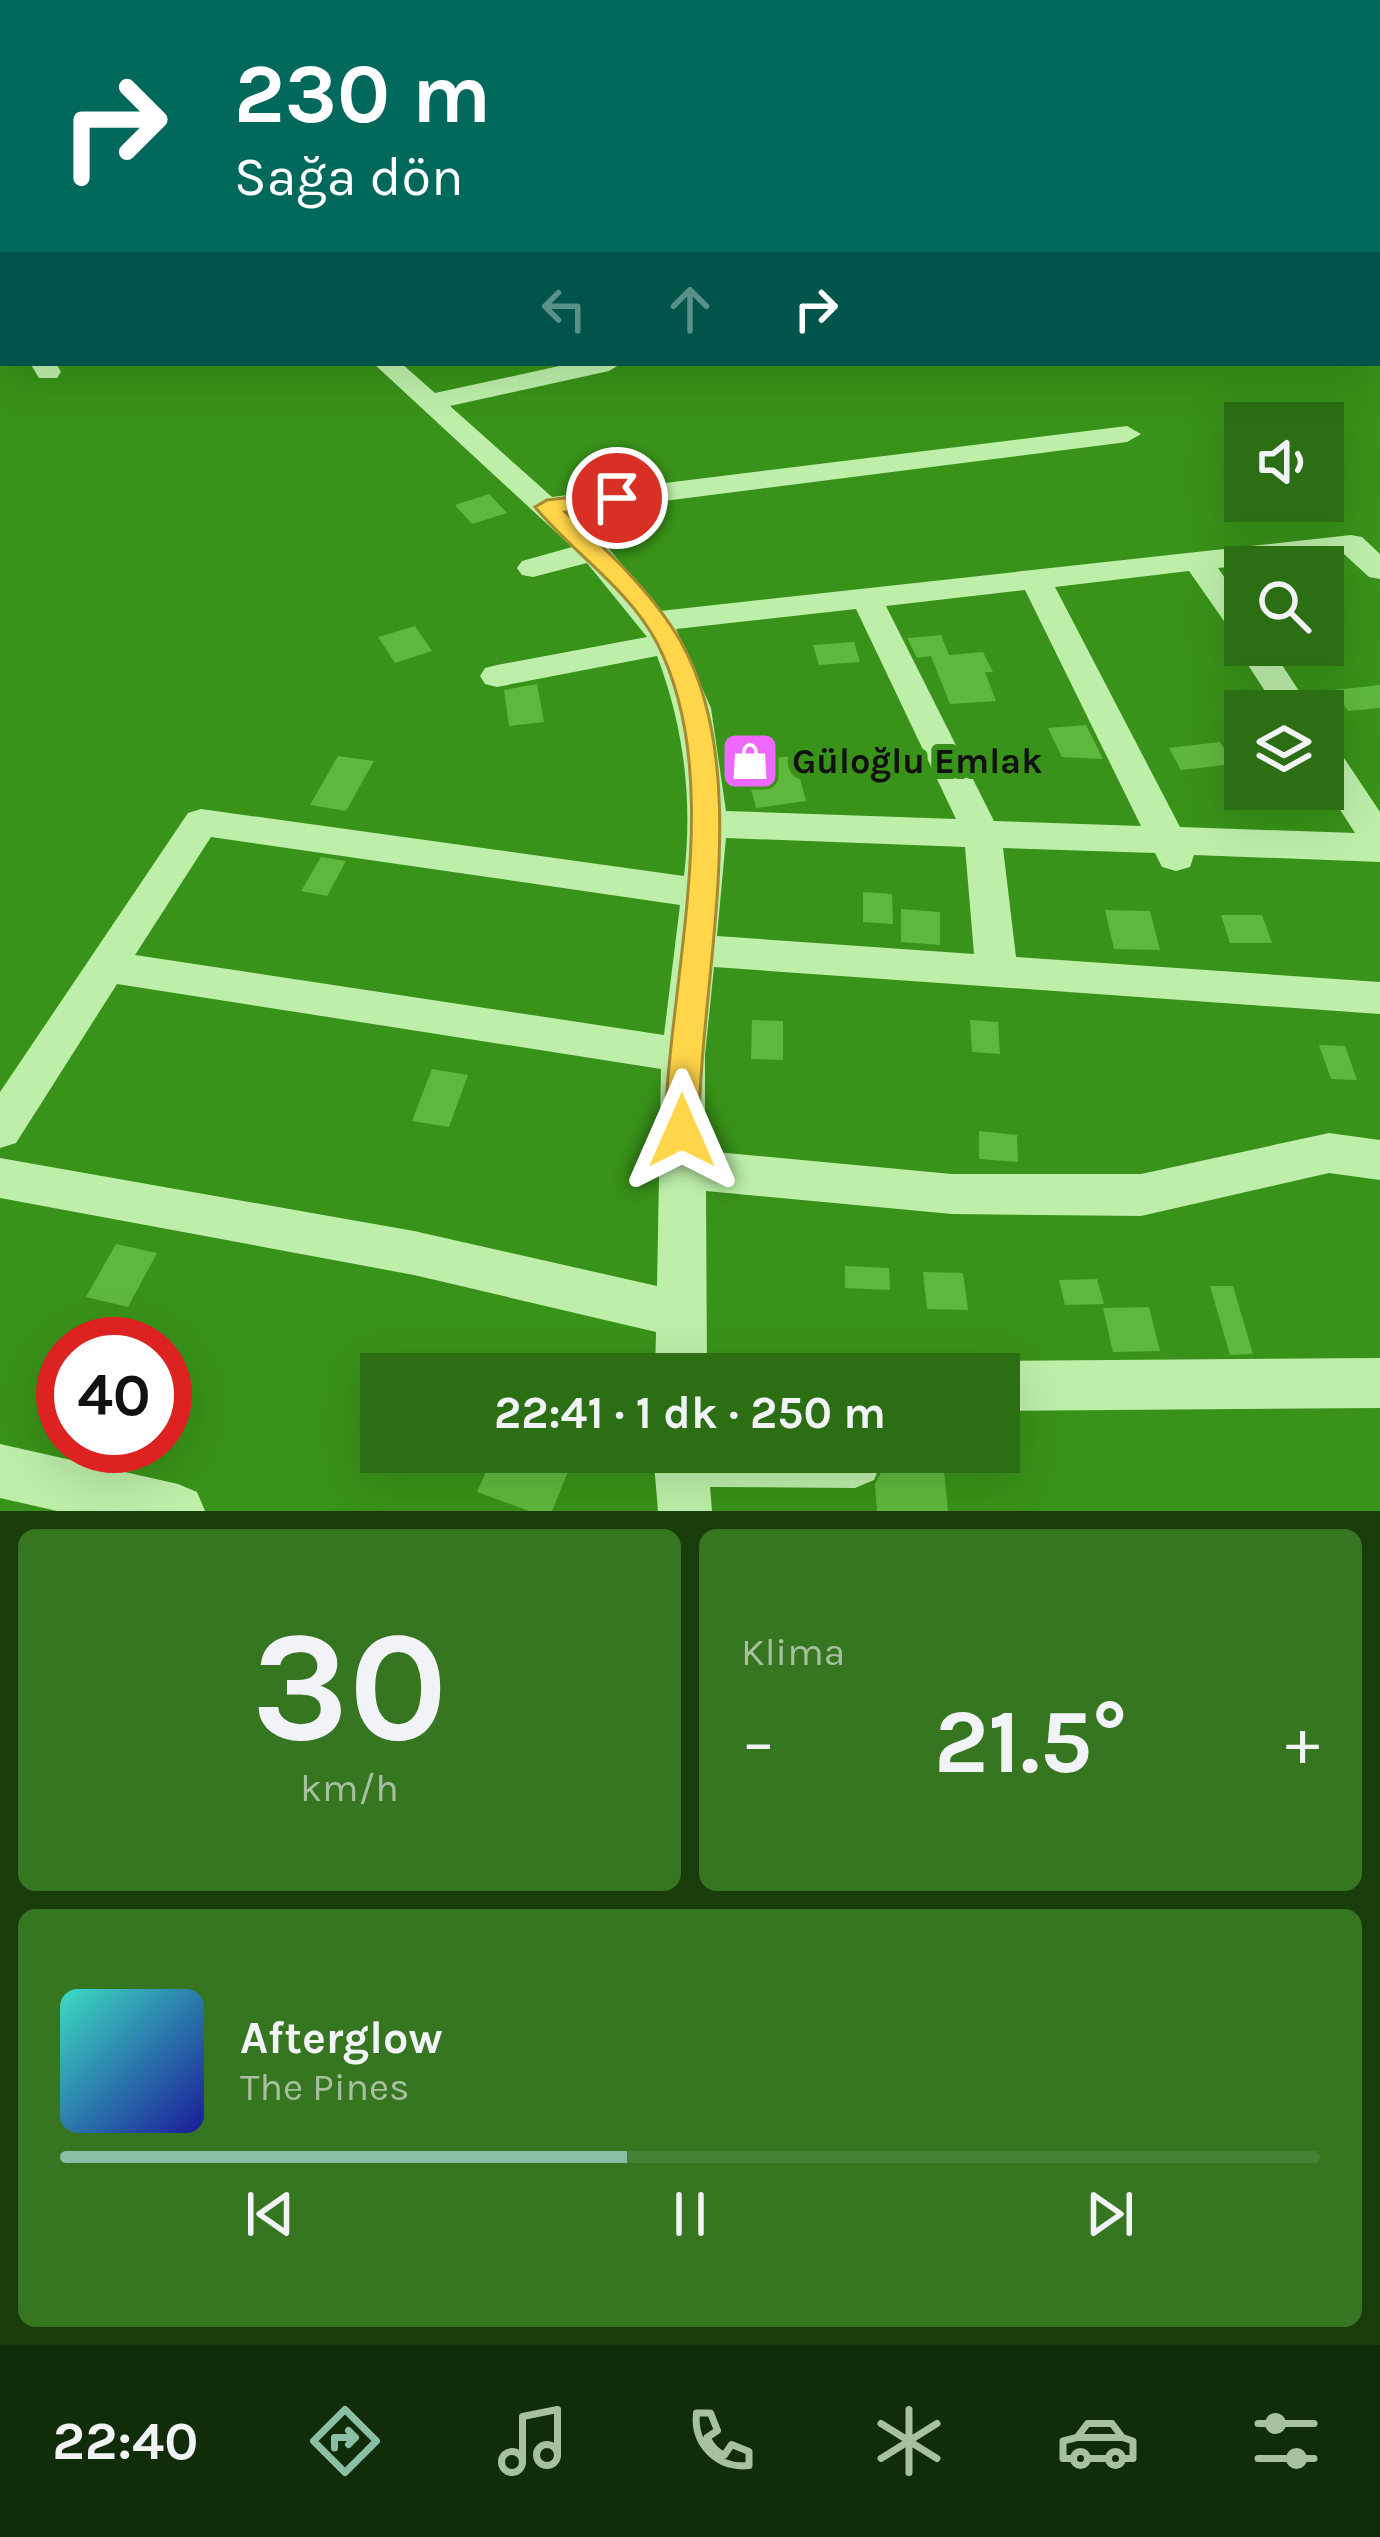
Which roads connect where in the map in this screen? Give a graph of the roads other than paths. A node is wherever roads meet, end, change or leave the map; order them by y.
1 (389, 366) edge
2 (596, 366) edge
3 (430, 403) junction
4 (1127, 434) dead end
5 (547, 507) junction
6 (594, 550) junction
7 (1198, 561) junction
8 (533, 568) dead end
9 (1380, 570) edge
10 (1035, 578) junction
11 (866, 597) junction
12 (1224, 601) edge
13 (662, 632) junction
14 (497, 676) dead end
15 (1344, 788) edge
16 (709, 824) junction
17 (983, 837) junction
18 (1380, 845) edge
19 (1172, 849) junction
20 (700, 893) junction
21 (694, 950) junction
22 (107, 967) junction
23 (997, 974) junction
24 (1380, 998) edge
25 (683, 1054) junction
26 (0, 1130) edge
27 (1380, 1160) edge
28 (682, 1169) junction
29 (0, 1178) edge
30 (681, 1315) junction
31 (681, 1353) edge
32 (1380, 1384) edge
33 (1020, 1386) edge
34 (0, 1471) edge
35 (178, 1511) edge

1 - 3 street
2 - 3 street
3 - 5 street
4 - 5 street
5 - 6 street
6 - 8 street
6 - 13 street
7 - 9 street
7 - 10 street
7 - 12 street
10 - 11 street
10 - 19 street
11 - 13 street
11 - 17 street
13 - 14 street
13 - 16 street
15 - 18 street
16 - 17 street
16 - 20 street
17 - 19 street
17 - 23 street
18 - 19 street
20 - 21 street
20 - 22 street
21 - 23 street
21 - 25 street
22 - 25 street
22 - 26 street
23 - 24 street
25 - 28 street
27 - 28 street
28 - 30 street
29 - 30 street
30 - 31 street
32 - 33 street
34 - 35 street

